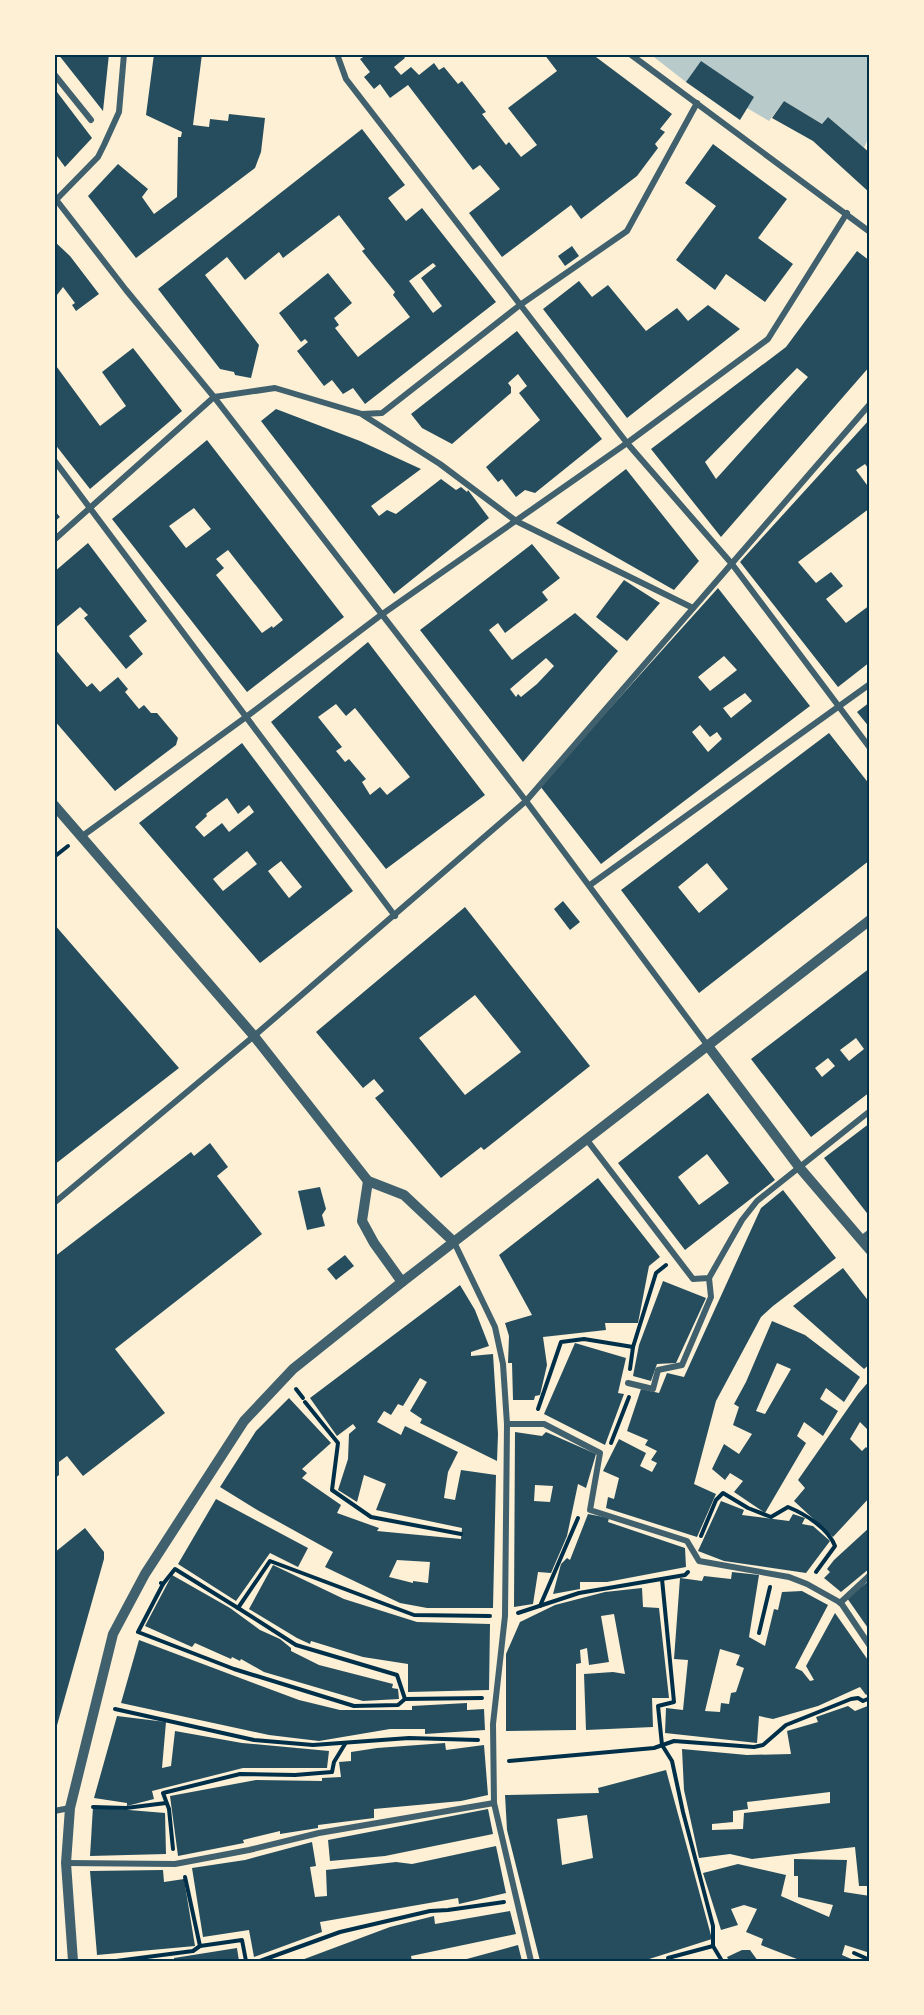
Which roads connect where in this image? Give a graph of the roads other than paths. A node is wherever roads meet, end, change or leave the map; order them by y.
1 (124, 54) edge
2 (337, 54) edge
3 (630, 54) edge
4 (54, 74) edge
5 (697, 103) junction
6 (91, 120) dead end
7 (55, 200) edge
8 (847, 213) junction
9 (870, 232) edge
10 (520, 305) junction
11 (214, 397) junction
12 (870, 404) edge
13 (362, 414) junction
14 (627, 443) junction
15 (54, 460) edge
16 (91, 507) junction
17 (516, 520) junction
18 (54, 540) edge
19 (732, 564) junction
20 (693, 608) junction
21 (381, 615) junction
22 (870, 684) edge
23 (839, 707) junction
24 (246, 717) junction
25 (870, 748) edge
26 (526, 801) junction
27 (54, 806) edge
28 (81, 837) junction
29 (590, 885) junction
30 (395, 916) junction
31 (870, 920) edge
32 (254, 1036) junction
33 (708, 1046) junction
34 (870, 1111) edge
35 (587, 1140) junction
36 (799, 1167) junction
37 (368, 1181) junction
38 (54, 1203) edge
39 (866, 1235) edge
40 (454, 1242) junction
41 (870, 1250) edge
42 (709, 1278) junction
43 (402, 1282) junction
44 (628, 1383) road end
45 (507, 1424) junction
46 (870, 1575) edge
47 (840, 1603) junction
48 (870, 1646) edge
49 (494, 1803) junction
50 (70, 1808) junction
51 (54, 1811) edge
52 (66, 1863) junction
53 (73, 1961) edge
54 (531, 1961) edge

1 - 7 street
2 - 10 street
3 - 5 street
4 - 6 street
5 - 8 street
5 - 10 street
7 - 11 street
8 - 9 street
8 - 14 street
10 - 13 street
10 - 14 street
11 - 13 street
11 - 16 street
11 - 21 street
12 - 19 street
13 - 17 street
14 - 17 street
14 - 19 street
15 - 16 street
16 - 18 street
16 - 24 street
17 - 20 street
17 - 21 street
19 - 20 street
19 - 23 street
20 - 26 street
21 - 24 street
21 - 26 street
22 - 23 street
23 - 25 street
23 - 29 street
24 - 28 street
24 - 30 street
26 - 29 street
26 - 30 street
27 - 28 street
28 - 32 street
29 - 33 street
30 - 32 street
31 - 33 street
32 - 37 street
32 - 38 street
33 - 35 street
33 - 36 street
34 - 36 street
35 - 40 street
35 - 42 street
36 - 39 street
36 - 42 street
37 - 40 street
37 - 43 street
39 - 41 street
40 - 43 street
40 - 45 street
42 - 44 street
43 - 50 street
45 - 47 street
45 - 49 street
46 - 47 street
47 - 48 street
49 - 52 street
49 - 54 street
50 - 51 street
50 - 52 street
52 - 53 street

